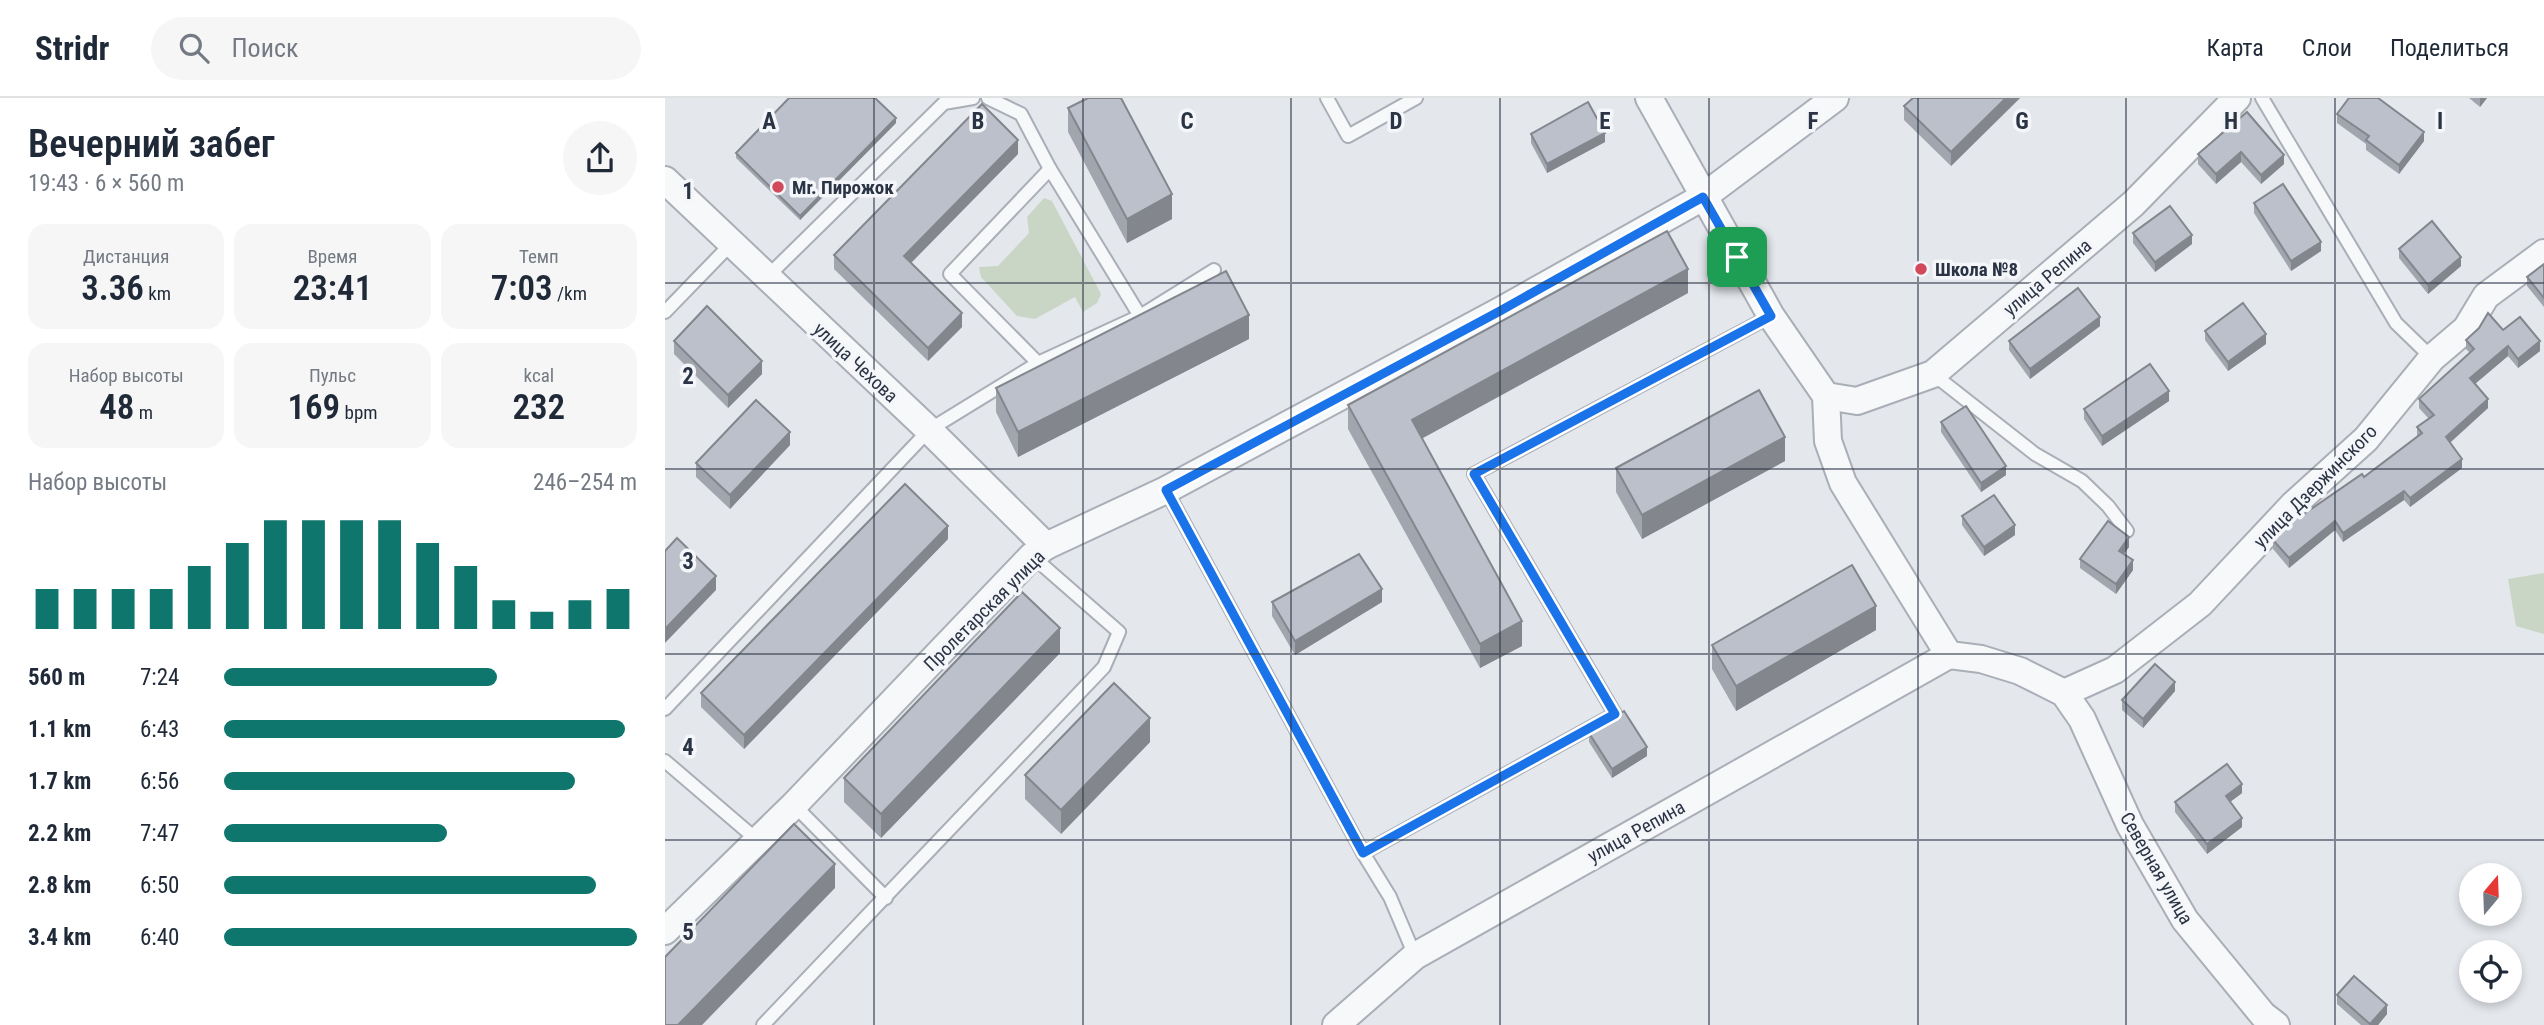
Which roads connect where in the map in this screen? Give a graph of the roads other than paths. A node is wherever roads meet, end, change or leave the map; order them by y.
1 (973, 98) edge
2 (988, 98) edge
3 (1327, 98) edge
4 (1416, 98) edge
5 (1649, 98) edge
6 (1835, 98) edge
7 (2237, 98) edge
8 (2262, 98) edge
9 (1050, 169) junction
10 (665, 180) edge
11 (1703, 197) junction
12 (731, 244) junction
13 (2544, 253) edge
14 (1214, 270) dead end
15 (766, 278) junction
16 (665, 312) edge
17 (1140, 316) junction
18 (1771, 316) junction
19 (2432, 358) junction
20 (1038, 363) junction
21 (1933, 374) junction
22 (1826, 396) junction
23 (929, 430) junction
24 (1166, 490) junction
25 (2127, 531) dead end
26 (1039, 551) junction
27 (1949, 655) junction
28 (2064, 693) junction
29 (665, 709) edge
30 (665, 761) edge
31 (794, 805) junction
32 (756, 839) junction
33 (1363, 853) junction
34 (886, 898) junction
35 (665, 931) edge
36 (1415, 956) junction
37 (763, 1025) edge
38 (1336, 1025) edge
39 (2276, 1025) edge

1 - 15 lane
2 - 9 lane
3 - 4 lane
5 - 11 street
6 - 11 street, Пролетарская улица
7 - 21 street, улица Репина
8 - 19 lane
9 - 17 lane
9 - 20 lane
10 - 12 street, улица Чехова
11 - 18 street
11 - 24 street, Пролетарская улица
12 - 15 street, улица Чехова
12 - 16 lane
13 - 19 street, улица Дзержинского
14 - 17 lane
15 - 23 street, улица Чехова
17 - 20 lane
18 - 22 street
18 - 33 lane
19 - 28 street, улица Дзержинского
20 - 23 lane
21 - 22 street, улица Репина
21 - 25 lane
22 - 27 street
23 - 26 street, улица Чехова
23 - 29 lane
24 - 26 street, Пролетарская улица
24 - 33 lane
26 - 31 street, Пролетарская улица
26 - 34 lane
27 - 28 street
27 - 36 street, улица Репина
28 - 39 street, Северная улица
30 - 32 lane
31 - 32 street, Пролетарская улица
31 - 34 lane
32 - 35 street, Пролетарская улица
33 - 36 lane
34 - 37 lane
36 - 38 street, улица Репина

